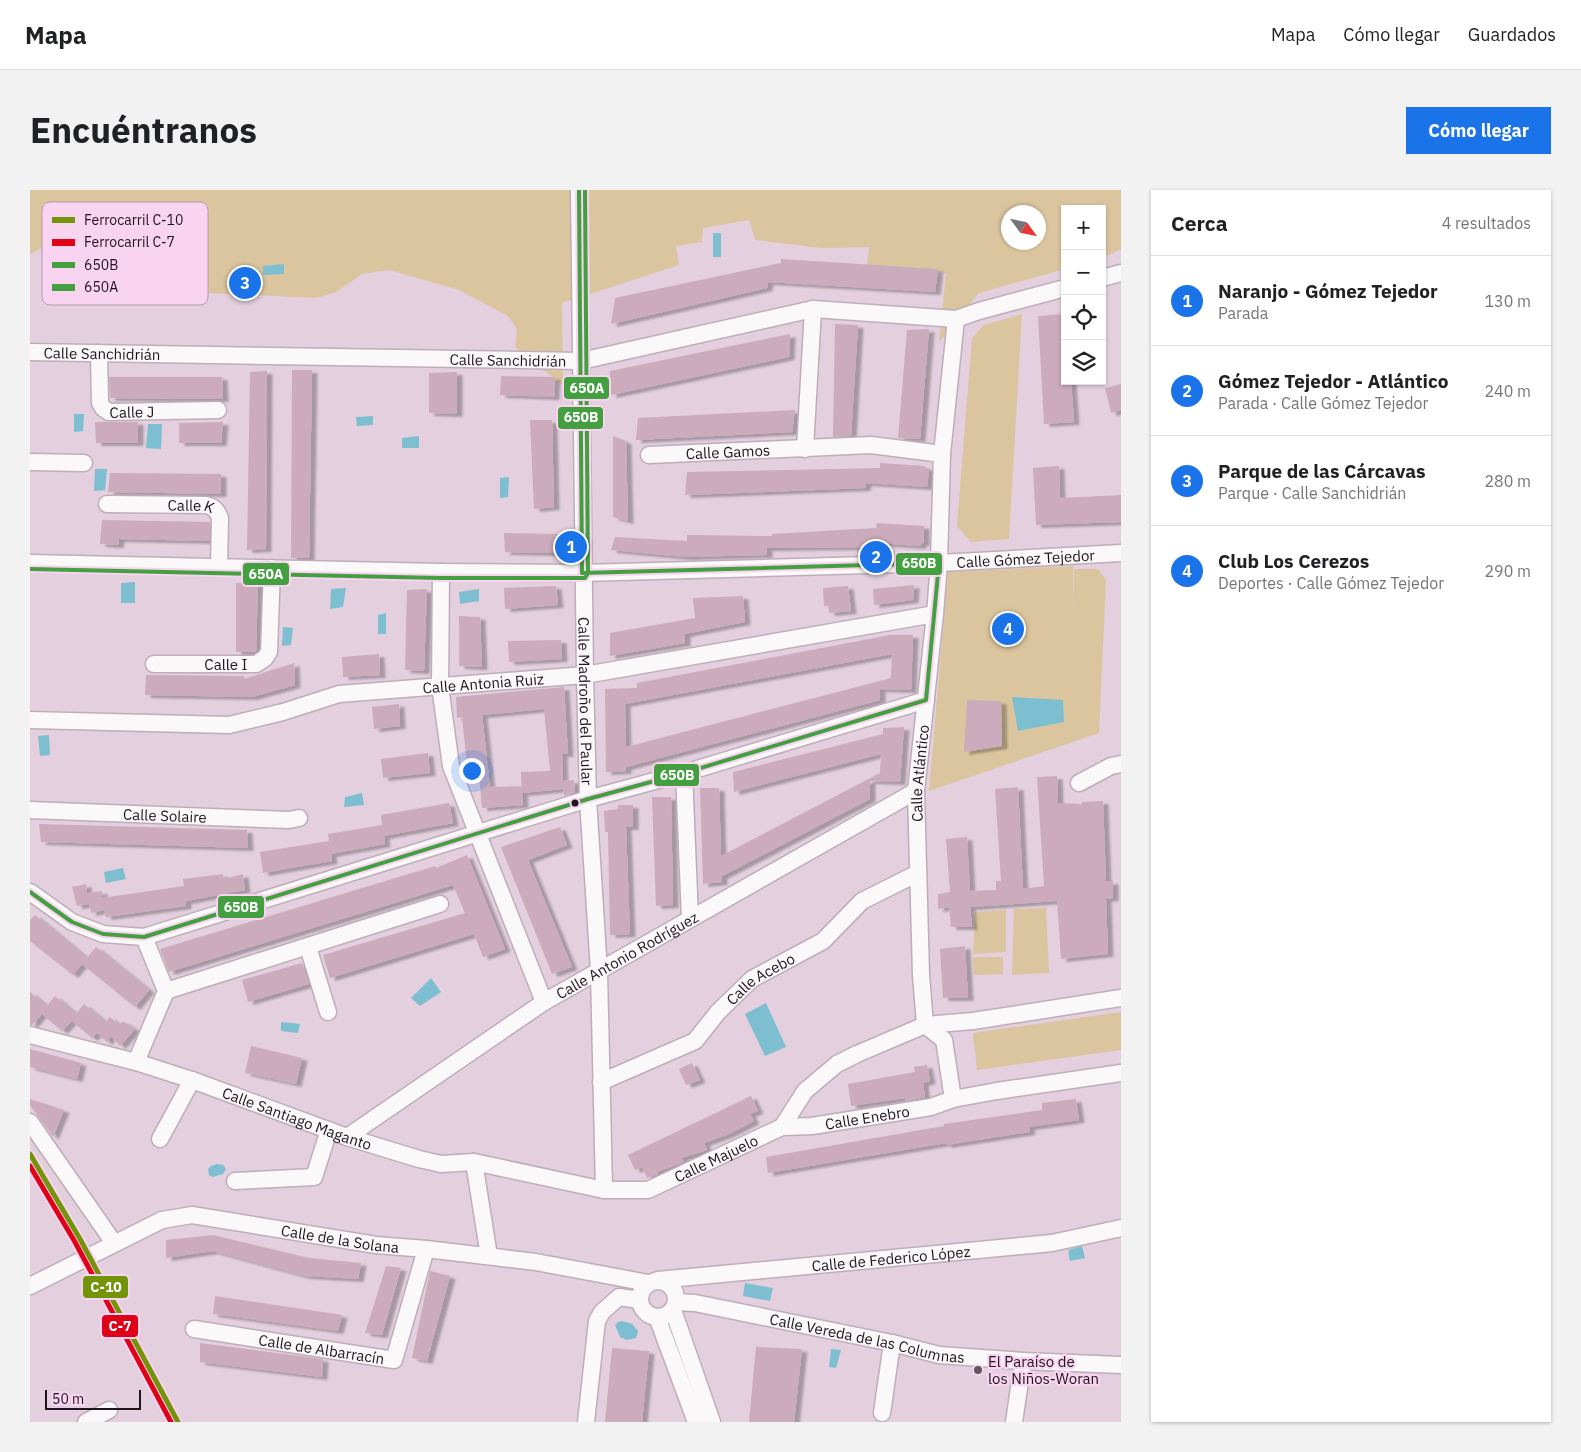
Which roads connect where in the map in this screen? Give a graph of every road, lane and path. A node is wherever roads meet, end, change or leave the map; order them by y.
1 (579, 190) edge
2 (1121, 273) edge
3 (1106, 277) edge
4 (1061, 289) edge
5 (813, 309) junction
6 (956, 318) junction
7 (30, 352) edge
8 (99, 353) junction
9 (581, 361) junction
10 (218, 410) dead end
11 (805, 449) junction
12 (942, 454) junction
13 (649, 455) dead end
14 (30, 462) edge
15 (84, 464) dead end
16 (107, 504) dead end
17 (1121, 553) edge
18 (30, 563) edge
19 (939, 563) junction
20 (219, 567) junction
21 (272, 568) junction
22 (441, 572) junction
23 (582, 572) junction
24 (935, 614) junction
25 (154, 664) dead end
26 (585, 675) junction
27 (440, 686) junction
28 (926, 700) junction
29 (30, 720) edge
30 (1121, 764) edge
31 (684, 773) junction
32 (1079, 783) dead end
33 (916, 791) junction
34 (588, 799) junction
35 (30, 805) edge
36 (30, 810) edge
37 (299, 818) dead end
38 (478, 834) junction
39 (918, 873) junction
40 (30, 892) edge
41 (440, 904) dead end
42 (690, 919) junction
43 (144, 937) junction
44 (308, 947) junction
45 (599, 971) junction
46 (166, 991) junction
47 (1121, 998) edge
48 (544, 1002) junction
49 (328, 1012) dead end
50 (925, 1025) junction
51 (30, 1035) edge
52 (136, 1062) junction
53 (1121, 1073) edge
54 (192, 1080) junction
55 (601, 1082) junction
56 (953, 1099) junction
57 (30, 1122) edge
58 (782, 1127) junction
59 (329, 1130) junction
60 (347, 1137) junction
61 (160, 1139) dead end
62 (474, 1162) junction
63 (235, 1181) dead end
64 (604, 1190) junction
65 (1121, 1228) edge
66 (114, 1243) junction
67 (426, 1249) junction
68 (489, 1256) junction
69 (697, 1277) junction
70 (30, 1286) edge
71 (646, 1290) junction
72 (695, 1303) junction
73 (674, 1306) junction
74 (656, 1317) junction
75 (194, 1329) dead end
76 (892, 1343) junction
77 (1023, 1361) junction
78 (1121, 1365) edge
79 (109, 1410) dead end
80 (882, 1413) dead end
81 (86, 1422) edge
82 (586, 1422) edge
83 (696, 1422) edge
84 (712, 1422) edge
85 (1014, 1422) edge

1 - 9 street, Calle Madroño del Paular
2 - 3 street
4 - 6 street, Calle Sanchidrián
5 - 6 street, Calle Sanchidrián
5 - 9 street, Calle Sanchidrián
5 - 11 street
6 - 12 street, Calle Atlántico
7 - 8 street, Calle Sanchidrián
8 - 9 street, Calle Sanchidrián
8 - 10 street, Calle J
9 - 23 street, Calle Madroño del Paular
11 - 12 street, Calle Gamos
11 - 13 street, Calle Gamos
12 - 19 street, Calle Atlántico
14 - 15 street
16 - 20 street, Calle K
17 - 19 street, Calle Gómez Tejedor
18 - 20 street, Calle Gómez Tejedor
19 - 23 street, Calle Gómez Tejedor
19 - 24 street, Calle Atlántico
20 - 21 street, Calle Gómez Tejedor
21 - 22 street, Calle Gómez Tejedor
21 - 25 street, Calle I
22 - 23 street, Calle Gómez Tejedor
22 - 27 street
23 - 26 street, Calle Madroño del Paular
24 - 26 street, Calle Antonia Ruiz
24 - 28 street, Calle Atlántico
26 - 27 street, Calle Antonia Ruiz
26 - 34 street, Calle Madroño del Paular
27 - 29 street, Calle Antonia Ruiz
27 - 38 street
28 - 31 street
28 - 33 street, Calle Atlántico
30 - 32 street
31 - 34 street
31 - 42 street
33 - 39 street, Calle Atlántico
33 - 42 street, Calle Antonio Rodríguez
34 - 38 street
34 - 45 street, Calle Madroño del Paular
35 - 36 street
36 - 37 street, Calle Solaire
38 - 43 street
38 - 48 street
39 - 50 street, Calle Atlántico
39 - 55 street, Calle Acebo
40 - 43 street
41 - 44 street
42 - 45 street, Calle Antonio Rodríguez
43 - 46 street
44 - 46 street
44 - 49 street
45 - 48 street, Calle Antonio Rodríguez
45 - 55 street, Calle Madroño del Paular
46 - 52 street
47 - 50 street
48 - 60 street, Calle Antonio Rodríguez
50 - 56 street
50 - 58 street
51 - 52 street, Calle Santiago Maganto
52 - 54 street, Calle Santiago Maganto
53 - 56 street, Calle Enebro
54 - 59 street, Calle Santiago Maganto
54 - 61 street
55 - 64 street, Calle Madroño del Paular
56 - 58 street, Calle Enebro
57 - 66 street
58 - 64 street, Calle Majuelo
59 - 60 street, Calle Santiago Maganto
59 - 63 street
60 - 62 street, Calle Santiago Maganto
62 - 64 street, Calle Majuelo
62 - 68 street
65 - 69 street, Calle de Federico López
66 - 67 street, Calle de la Solana
66 - 70 street, Calle de la Solana
67 - 68 street, Calle de la Solana
67 - 75 street, Calle de Albarracín
68 - 71 street, Calle de la Solana
69 - 71 street, Calle de Federico López
69 - 72 street
71 - 73 street
71 - 74 street
71 - 82 street
72 - 73 street, Calle Vereda de las Columnas
72 - 76 street, Calle Vereda de las Columnas
73 - 74 street
73 - 84 street
74 - 83 street
76 - 77 street, Calle Vereda de las Columnas
76 - 80 street
77 - 78 street, Calle Vereda de las Columnas
77 - 85 street
79 - 81 street

